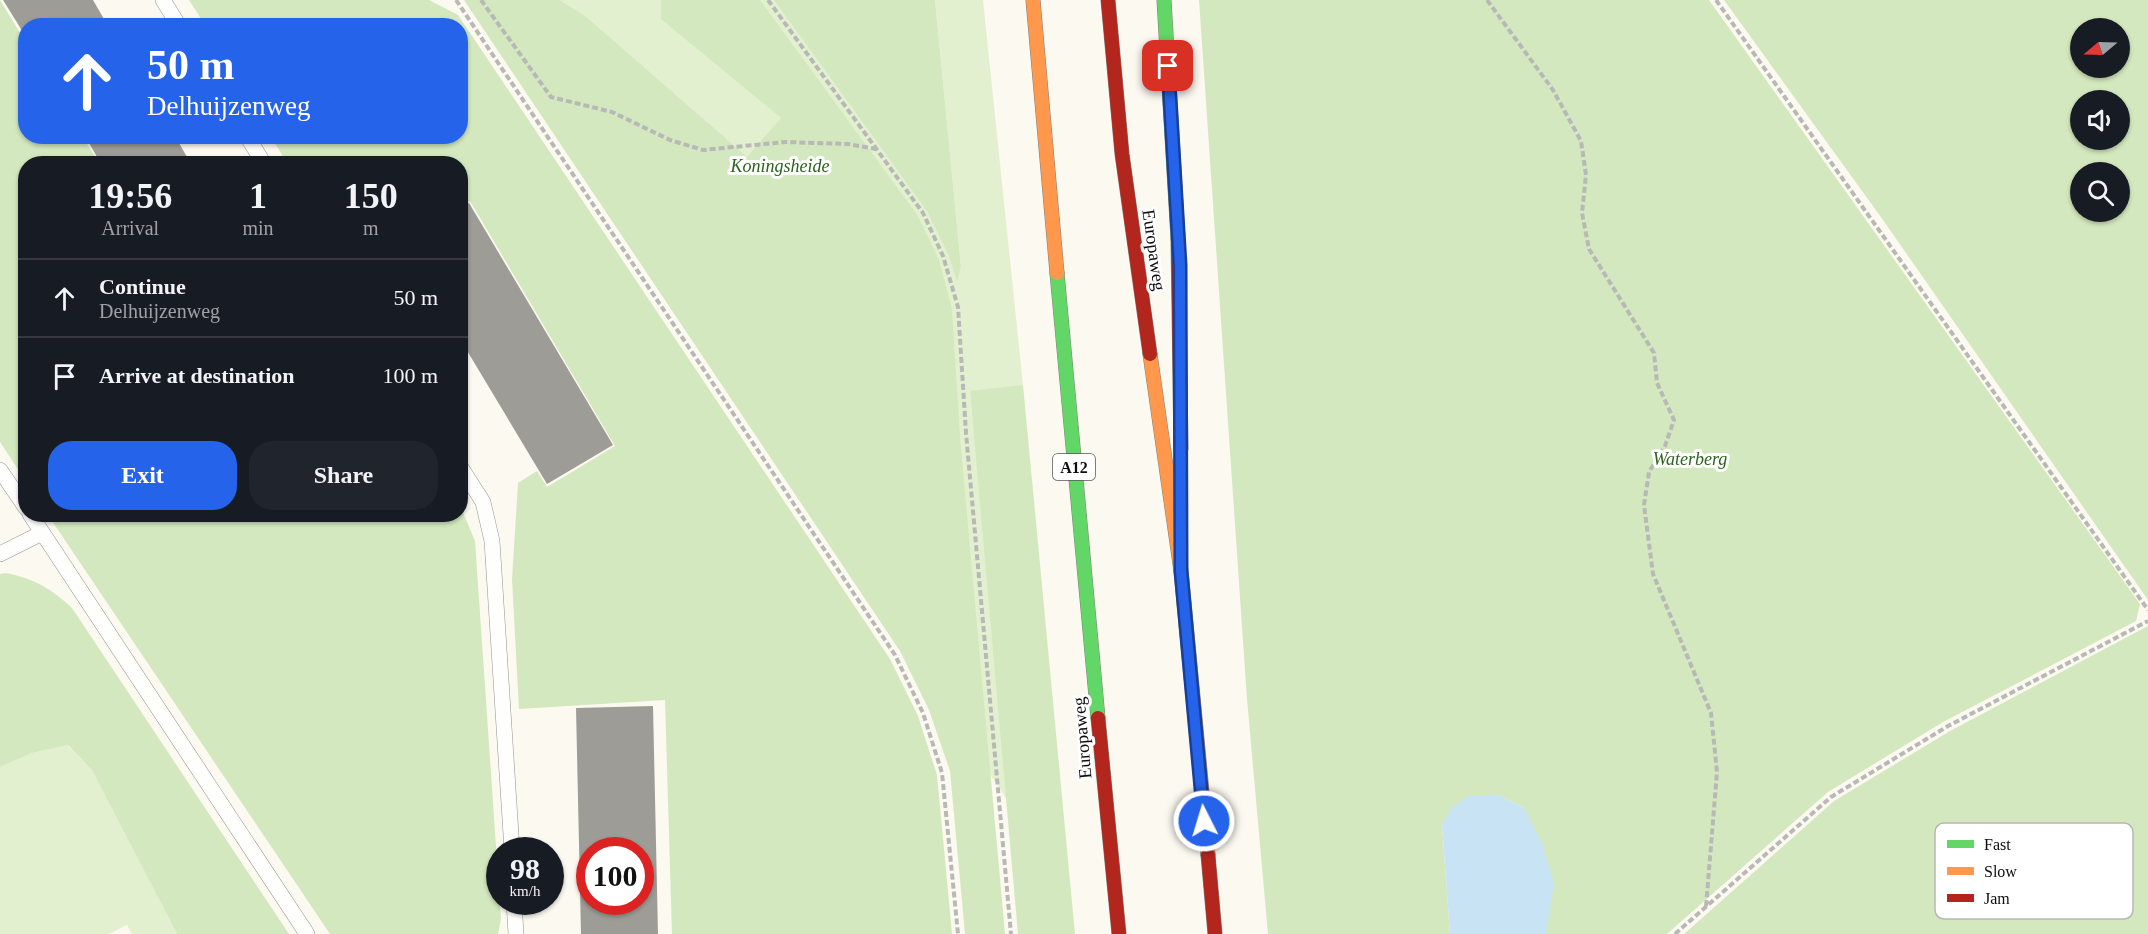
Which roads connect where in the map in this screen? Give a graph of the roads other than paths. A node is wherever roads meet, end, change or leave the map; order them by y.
1 (163, 0) edge
2 (1033, 0) edge
3 (1108, 0) edge
4 (1164, 0) edge
5 (174, 18) edge
6 (0, 470) edge
7 (468, 479) edge
8 (18, 496) edge
9 (35, 522) edge
10 (42, 532) junction
11 (0, 554) edge
12 (1181, 571) junction
13 (511, 837) edge
14 (515, 915) edge
15 (307, 934) edge
16 (516, 934) edge
17 (1119, 934) edge
18 (1215, 934) edge

1 - 5 lane
2 - 17 highway, Europaweg / A12
3 - 12 highway, Europaweg
4 - 12 highway
6 - 8 lane
7 - 13 lane
9 - 10 lane
10 - 11 lane
10 - 15 lane
12 - 18 highway, Europaweg
14 - 16 lane

